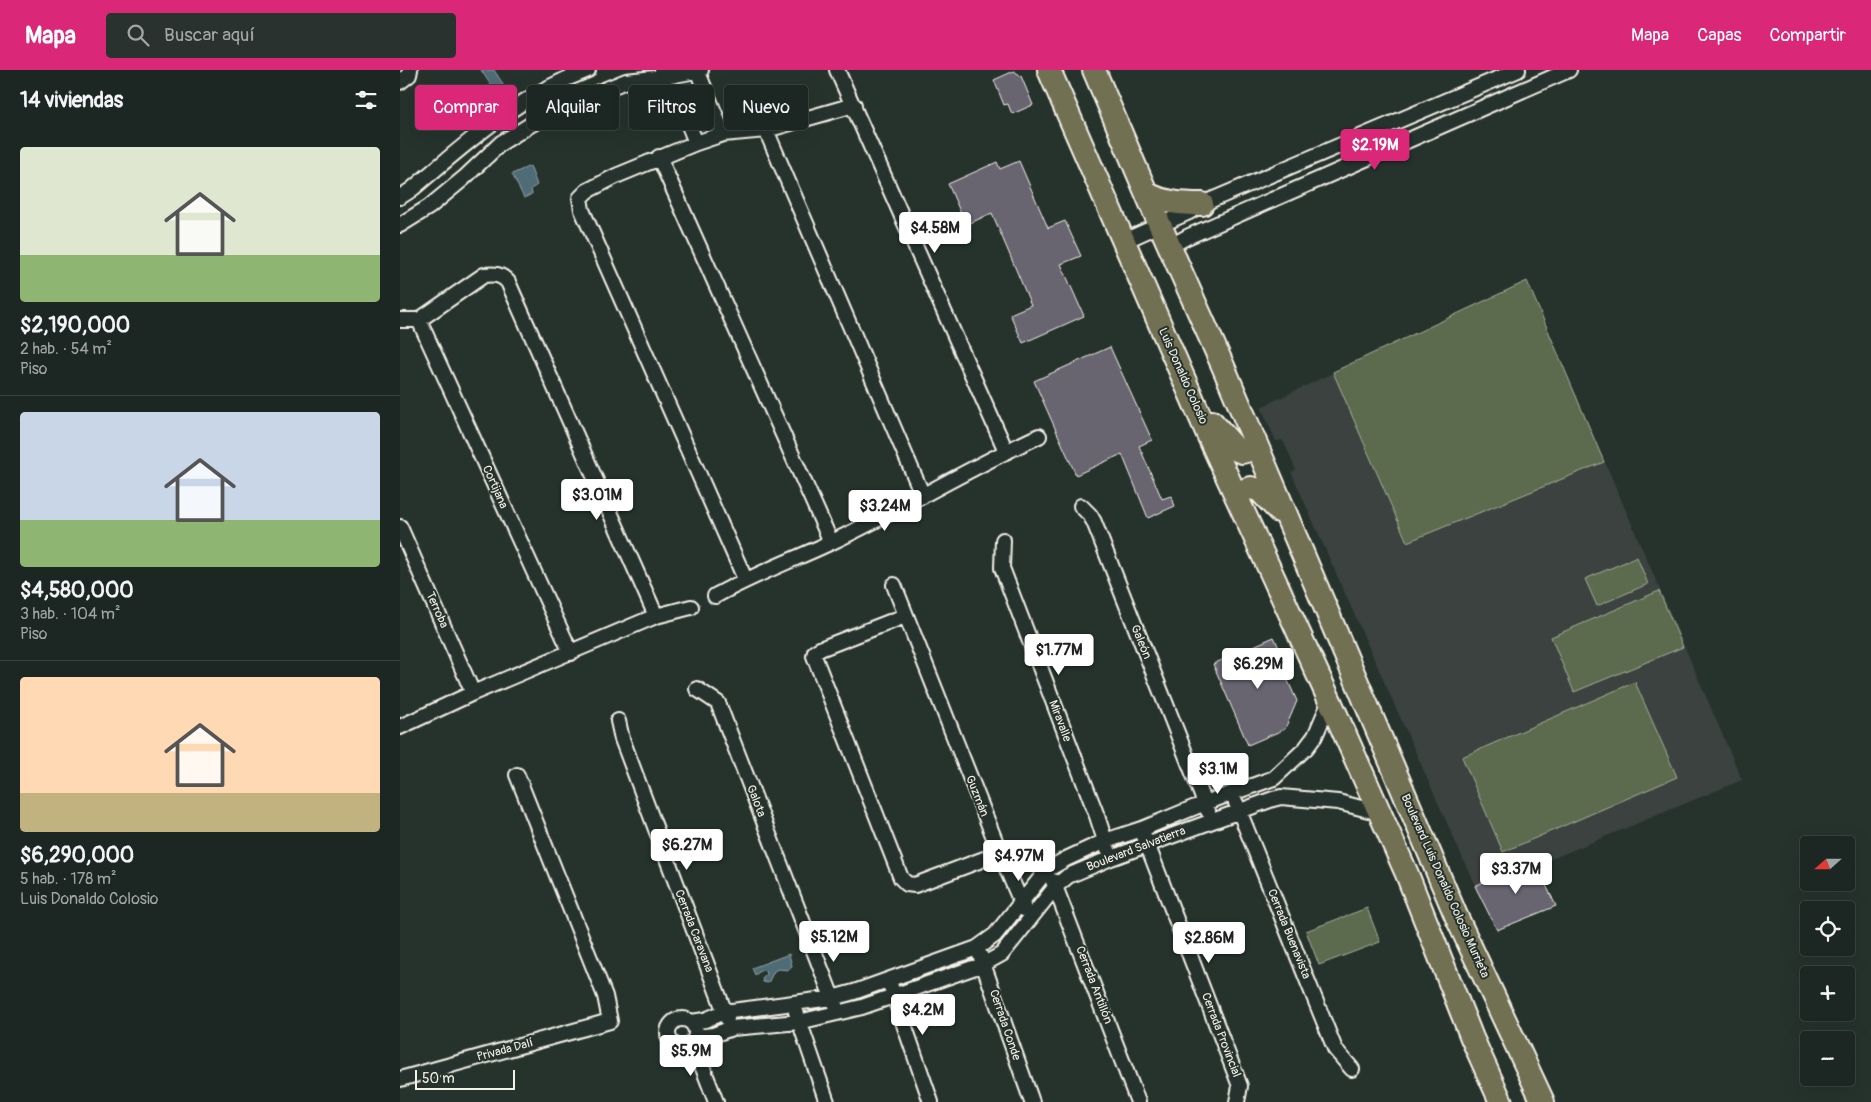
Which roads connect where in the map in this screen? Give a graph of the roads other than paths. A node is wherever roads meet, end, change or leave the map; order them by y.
1 (410, 70) edge
2 (588, 70) edge
3 (699, 70) edge
4 (837, 70) edge
5 (1049, 70) edge
6 (1094, 70) edge
7 (1518, 70) edge
8 (1569, 70) edge
9 (663, 74) edge
10 (400, 82) edge
11 (517, 105) edge
12 (854, 105) junction
13 (808, 118) edge
14 (1390, 124) junction
15 (481, 130) edge
16 (489, 130) edge
17 (766, 130) joint
18 (723, 134) junction
19 (500, 143) junction
20 (696, 143) junction
21 (1399, 145) junction
22 (660, 157) junction
23 (1147, 194) junction
24 (400, 197) edge
25 (1202, 204) junction
26 (400, 225) edge
27 (1160, 225) junction
28 (1124, 241) junction
29 (1170, 247) junction
30 (400, 320) edge
31 (419, 320) junction
32 (1200, 416) junction
33 (1039, 436) dead end
34 (1257, 448) junction
35 (1006, 451) junction
36 (1235, 493) junction
37 (923, 496) junction
38 (1081, 506) dead end
39 (1288, 521) junction
40 (400, 527) edge
41 (1002, 540) dead end
42 (831, 542) junction
43 (745, 579) junction
44 (894, 585) dead end
45 (715, 596) dead end
46 (691, 607) dead end
47 (656, 616) junction
48 (905, 616) junction
49 (571, 653) junction
50 (697, 689) dead end
51 (1326, 691) junction
52 (473, 693) junction
53 (618, 721) dead end
54 (400, 727) edge
55 (517, 775) dead end
56 (1274, 778) junction
57 (1233, 794) junction
58 (1281, 797) junction
59 (1205, 802) junction
60 (1239, 810) junction
61 (1380, 813) junction
62 (1212, 820) junction
63 (1142, 829) junction
64 (1105, 841) junction
65 (1147, 845) junction
66 (1000, 853) junction
67 (1111, 858) junction
68 (1047, 870) junction
69 (1056, 886) junction
70 (1418, 903) junction
71 (1020, 904) junction
72 (1457, 918) junction
73 (1030, 920) junction
74 (977, 948) junction
75 (984, 964) junction
76 (889, 979) junction
77 (894, 996) junction
78 (832, 998) junction
79 (793, 1003) junction
80 (724, 1012) junction
81 (838, 1013) junction
82 (691, 1022) junction
83 (799, 1022) junction
84 (732, 1028) junction
85 (694, 1039) junction
86 (1352, 1069) dead end
87 (400, 1079) edge
88 (716, 1102) edge
89 (827, 1102) edge
90 (931, 1102) edge
91 (1032, 1102) edge
92 (1138, 1102) edge
93 (1237, 1102) edge
94 (1501, 1102) edge
95 (1543, 1102) edge

1 - 10 street
2 - 11 street
3 - 9 street
3 - 18 street
4 - 12 street
5 - 28 main road, Luis Donaldo Colosio
6 - 23 main road
7 - 14 street
8 - 21 street
9 - 19 street
9 - 20 street
12 - 13 street
12 - 35 street
14 - 21 street
14 - 25 street
15 - 24 street
16 - 19 street
17 - 18 street
17 - 37 street
18 - 20 street
19 - 26 street
20 - 22 street
21 - 29 street
22 - 42 street
22 - 43 street
23 - 25 main road
23 - 27 main road
25 - 27 street
27 - 28 street
27 - 29 main road
28 - 32 main road, Luis Donaldo Colosio
29 - 34 main road
30 - 31 street
31 - 47 street
31 - 49 street, Cortijana
32 - 34 main road
32 - 36 main road, Luis Donaldo Colosio
33 - 35 street
34 - 39 main road
35 - 37 street
36 - 39 main road
36 - 51 main road, Luis Donaldo Colosio
37 - 42 street
38 - 59 street, Galeón
39 - 72 main road, Boulevard Luis Donaldo Colosio Murrieta
40 - 52 street, Terroba
41 - 64 street, Miravalle
42 - 43 street
43 - 45 street
44 - 48 street, Guzmán
46 - 47 street
47 - 49 street
48 - 66 street, Guzmán
48 - 66 street
49 - 52 street
50 - 78 street, Galota
51 - 56 street, Boulevard Salvatierra
51 - 61 main road
52 - 54 street
53 - 80 street, Cerrada Caravana
55 - 87 street, Privada Dalí
56 - 57 street, Boulevard Salvatierra
56 - 58 street
57 - 59 street, Boulevard Salvatierra
57 - 60 street, Cerrada Buenavista
58 - 60 street, Boulevard Salvatierra
58 - 61 street, Boulevard Salvatierra
59 - 62 street, Galeón
59 - 63 street, Boulevard Salvatierra
60 - 62 street, Boulevard Salvatierra
60 - 86 street, Cerrada Buenavista
61 - 70 main road
62 - 65 street, Boulevard Salvatierra
63 - 64 street, Boulevard Salvatierra
63 - 65 street, Cerrada Provincial
64 - 67 street, Miravalle
64 - 68 street, Boulevard Salvatierra
65 - 67 street, Boulevard Salvatierra
65 - 93 street, Cerrada Provincial
66 - 71 street, Guzmán
67 - 69 street, Boulevard Salvatierra
68 - 69 street, Cerrada Antillón
68 - 71 street, Boulevard Salvatierra
69 - 73 street, Boulevard Salvatierra
69 - 92 street, Cerrada Antillón
70 - 72 main road
70 - 94 main road
71 - 73 street, Guzmán
71 - 74 street, Boulevard Salvatierra
72 - 95 main road, Boulevard Luis Donaldo Colosio Murrieta
73 - 75 street, Boulevard Salvatierra
74 - 75 street, Cerrada Conde
74 - 76 street, Boulevard Salvatierra
75 - 77 street, Boulevard Salvatierra
75 - 91 street, Cerrada Conde
76 - 77 street
76 - 78 street, Boulevard Salvatierra
77 - 81 street, Boulevard Salvatierra
77 - 90 street
78 - 79 street, Boulevard Salvatierra
78 - 81 street, Galota
79 - 80 street, Boulevard Salvatierra
79 - 83 street
80 - 82 street, Boulevard Salvatierra
80 - 84 street, Cerrada Caravana
81 - 83 street, Boulevard Salvatierra
82 - 85 street
82 - 85 street
83 - 84 street, Boulevard Salvatierra
83 - 89 street
84 - 85 street, Boulevard Salvatierra
85 - 88 street

